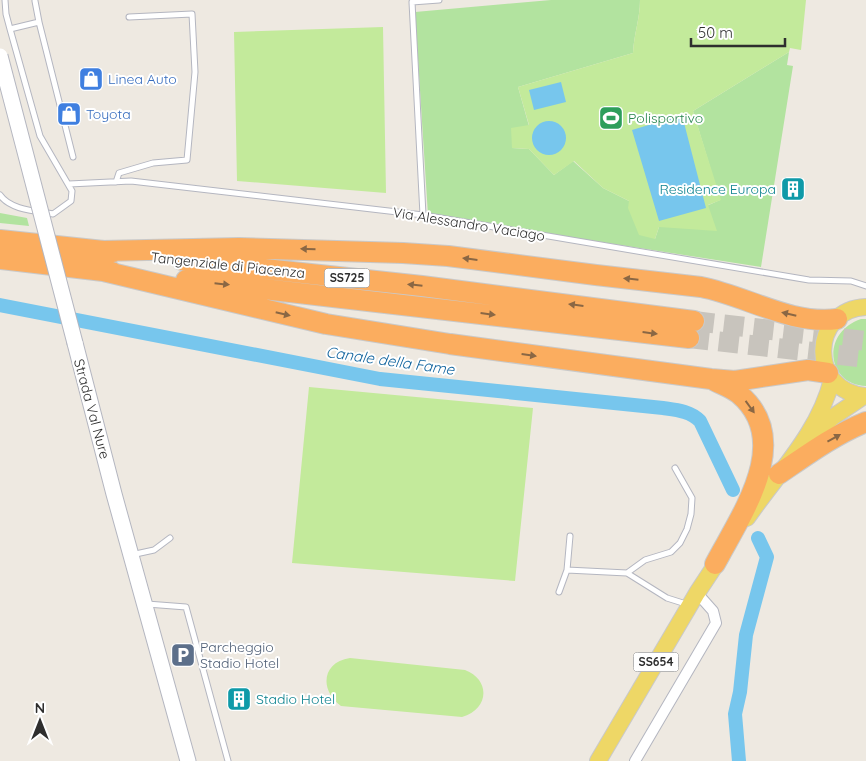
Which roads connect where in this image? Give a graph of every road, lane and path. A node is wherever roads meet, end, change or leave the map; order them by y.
1 (4, 0) edge
2 (439, 0) edge
3 (35, 1) edge
4 (129, 17) dead end
5 (39, 22) junction
6 (10, 29) junction
7 (0, 56) edge
8 (73, 157) dead end
9 (116, 182) junction
10 (68, 184) junction
11 (0, 195) edge
12 (2, 201) edge
13 (423, 215) junction
14 (0, 240) edge
15 (0, 259) edge
16 (100, 261) junction
17 (866, 286) edge
18 (866, 298) edge
19 (852, 312) edge
20 (691, 329) tunnel mouth
21 (830, 376) junction
22 (711, 379) junction
23 (865, 396) edge
24 (866, 422) edge
25 (803, 443) junction
26 (675, 468) dead end
27 (779, 474) junction
28 (570, 536) dead end
29 (170, 538) dead end
30 (131, 555) junction
31 (715, 564) junction
32 (567, 570) junction
33 (627, 573) junction
34 (558, 592) dead end
35 (693, 599) junction
36 (144, 604) junction
37 (188, 761) edge
38 (228, 761) edge
39 (598, 761) edge
40 (635, 761) edge

1 - 6 lane
2 - 13 lane
3 - 5 lane
4 - 9 lane
5 - 6 lane
5 - 8 lane
6 - 10 lane
7 - 30 main road, Strada Val Nure, bridge
9 - 10 lane, Via Alessandro Vaciago
9 - 13 lane, Via Alessandro Vaciago
10 - 12 lane
11 - 12 lane
13 - 17 lane, Via Alessandro Vaciago
14 - 16 highway, Tangenziale di Piacenza / SS725
15 - 16 highway, Tangenziale di Piacenza / SS725
19 -> 16 highway
16 - 20 highway, Tangenziale di Piacenza / SS725
16 -> 22 highway
18 - 19 main road, SS654
19 - 21 main road, SS654
21 - 22 highway
21 - 23 main road, SS654
21 - 25 main road, SS654
22 -> 31 highway
23 - 25 main road, SS654
27 -> 24 highway
25 - 27 main road, SS654
26 - 33 lane
27 - 31 main road, SS654
28 - 32 lane
29 - 30 lane
30 - 36 main road, Strada Val Nure
31 - 35 main road, SS654
32 - 33 lane
32 - 34 lane
33 - 35 lane
35 - 39 main road, SS654
35 - 40 street
36 - 37 main road, Strada Val Nure
36 - 38 lane

